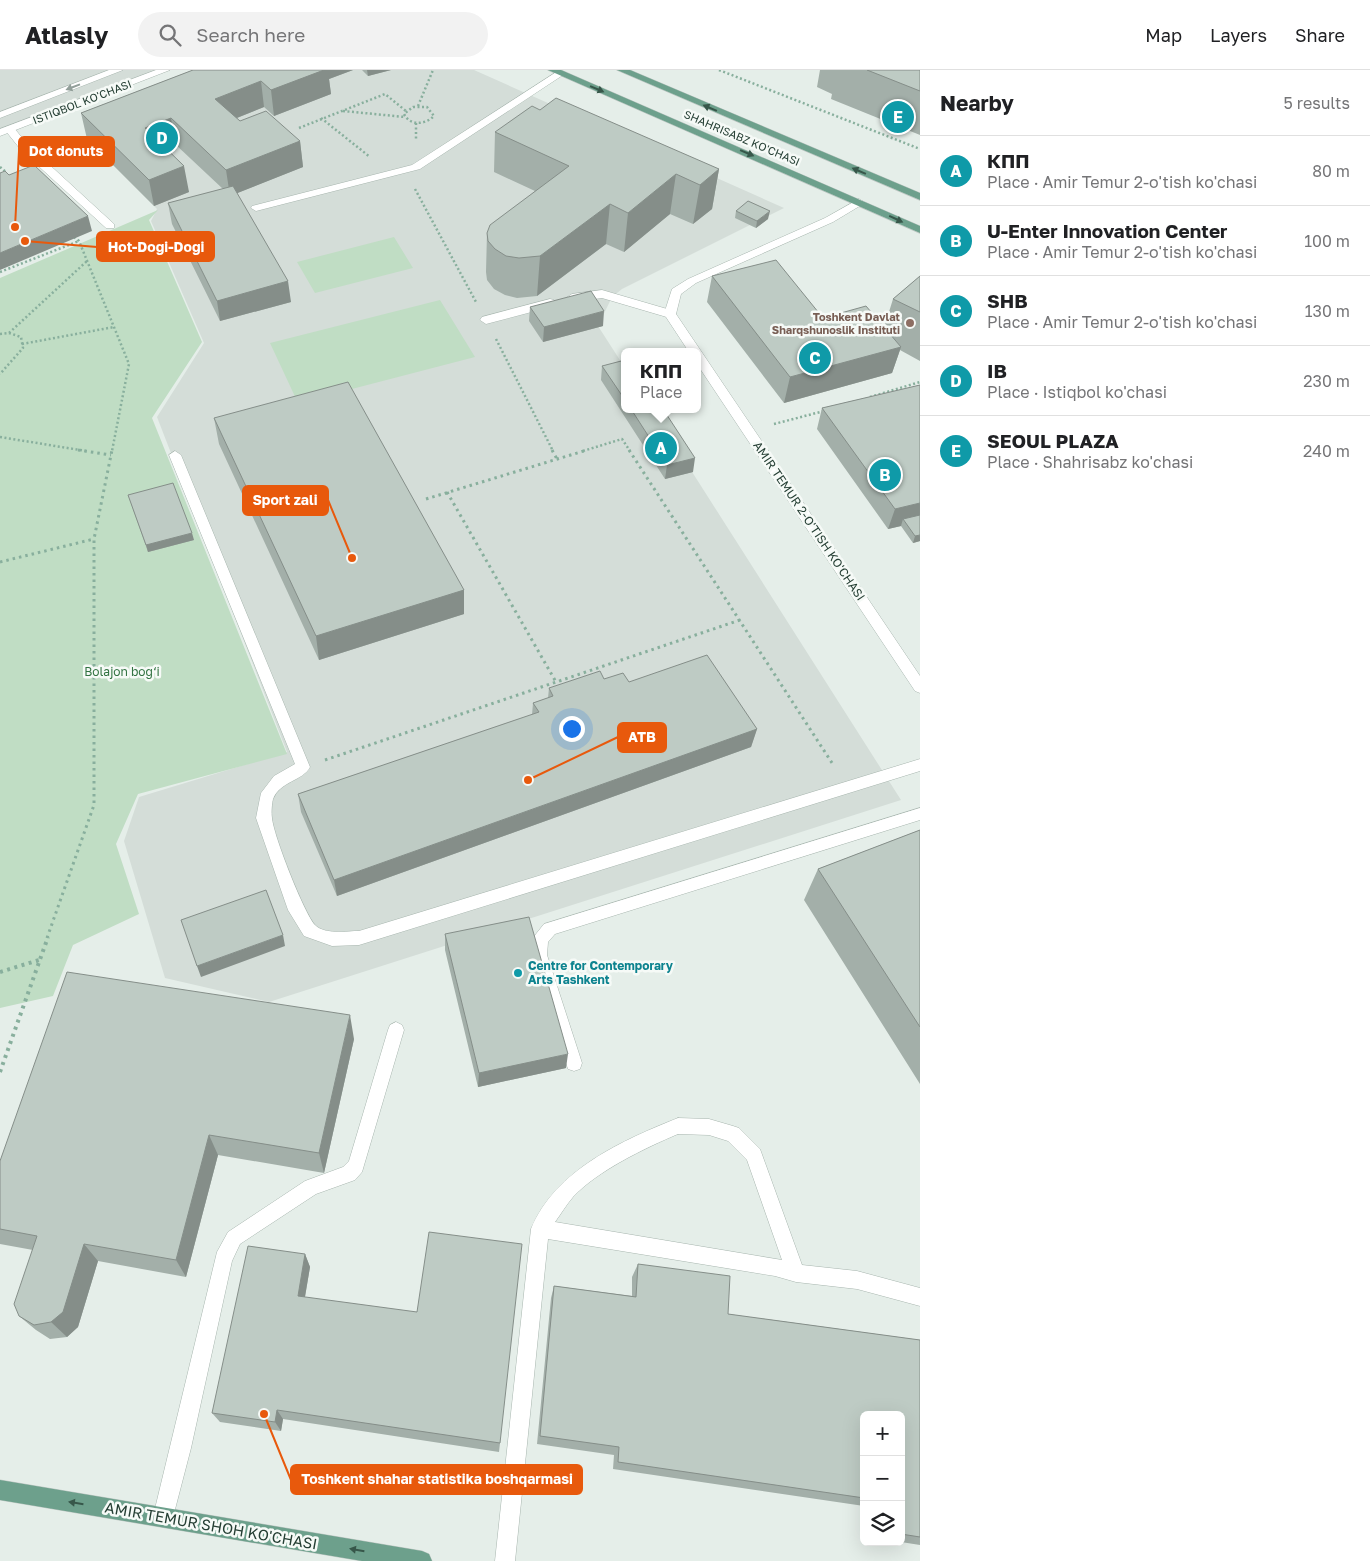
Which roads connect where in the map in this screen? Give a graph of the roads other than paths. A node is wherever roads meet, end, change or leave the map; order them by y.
1 (118, 70) edge
2 (165, 70) edge
3 (622, 70) edge
4 (557, 72) edge
5 (0, 114) edge
6 (5, 132) edge
7 (920, 198) edge
8 (858, 202) junction
9 (256, 208) dead end
10 (110, 226) dead end
11 (920, 230) edge
12 (670, 314) junction
13 (486, 320) dead end
14 (693, 348) edge
15 (701, 360) edge
16 (175, 455) dead end
17 (920, 687) edge
18 (920, 765) edge
19 (920, 814) edge
20 (396, 1030) dead end
21 (574, 1063) dead end
22 (540, 1229) junction
23 (796, 1273) junction
24 (920, 1297) edge
25 (0, 1490) edge
26 (162, 1517) junction
27 (422, 1561) edge
28 (505, 1561) edge

1 -> 5 street, ISTIQBOL KO'CHASI
2 - 6 street, ISTIQBOL KO'CHASI
7 -> 3 main road, SHAHRISABZ KO'CHASI
4 -> 8 main road, SHAHRISABZ KO'CHASI
4 - 9 street
6 - 10 street
8 -> 11 main road, SHAHRISABZ KO'CHASI
8 - 12 street
12 - 13 street
12 - 14 street, AMIR TEMUR 2-O'TISH KO'CHASI
15 - 17 street, AMIR TEMUR 2-O'TISH KO'CHASI
16 - 18 street
19 - 21 street
20 - 26 street
22 - 23 street
22 - 23 street
22 - 28 street
23 - 24 street
26 -> 25 main road, AMIR TEMUR SHOH KO'CHASI
27 -> 26 main road, AMIR TEMUR SHOH KO'CHASI

